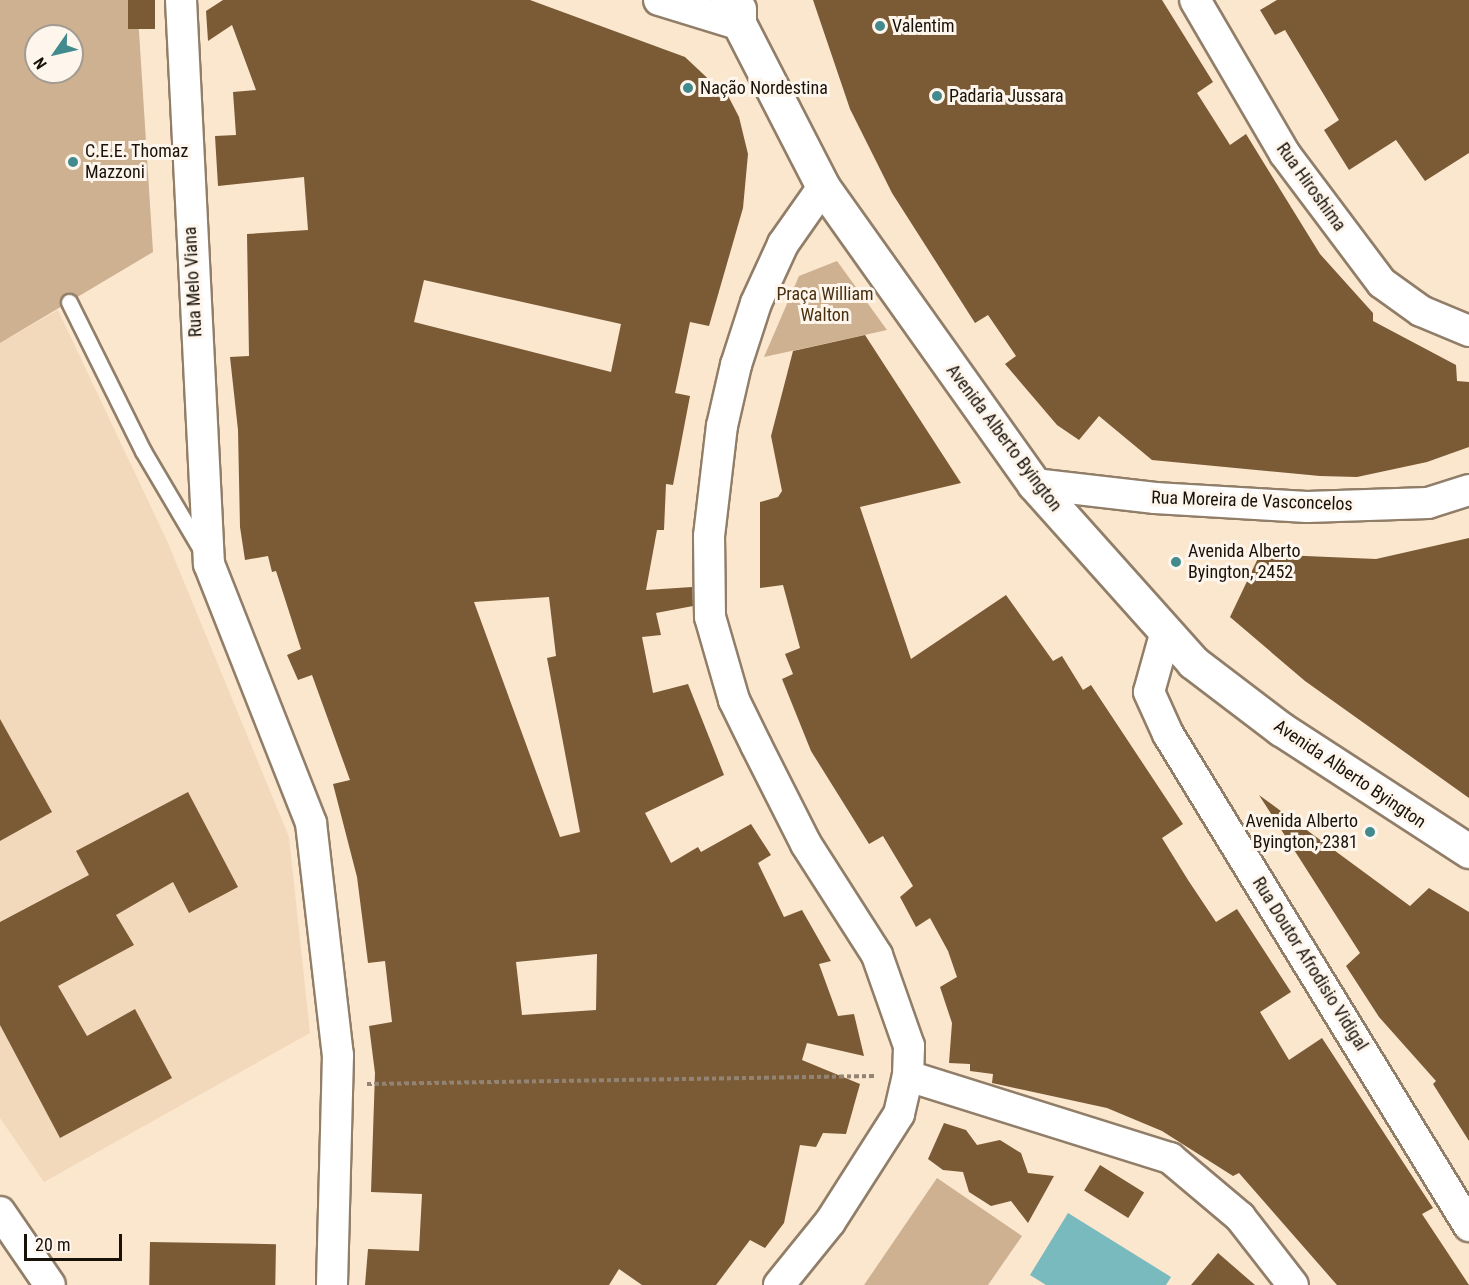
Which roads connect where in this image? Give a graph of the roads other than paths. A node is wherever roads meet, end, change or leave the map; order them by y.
1 (181, 0) edge
2 (659, 0) edge
3 (1195, 0) edge
4 (737, 8) edge
5 (823, 187) junction
6 (69, 302) dead end
7 (1469, 331) edge
8 (1034, 484) junction
9 (1469, 490) edge
10 (209, 564) junction
11 (1166, 632) junction
12 (1469, 851) edge
13 (909, 1076) junction
14 (0, 1212) edge
15 (1469, 1226) edge
16 (50, 1285) edge
17 (332, 1285) edge
18 (779, 1285) edge
19 (1293, 1285) edge

1 - 10 street, Rua Melo Viana
2 - 4 street
3 - 7 street, Rua Hiroshima
4 - 5 street, Avenida Alberto Byington
5 - 8 street, Avenida Alberto Byington
5 - 13 street
6 - 10 lane
8 - 9 street, Rua Moreira de Vasconcelos
8 - 11 street, Avenida Alberto Byington
10 - 17 street, Rua Melo Viana
11 - 12 street, Avenida Alberto Byington
11 - 15 street, Rua Doutor Afrodisio Vidigal
13 - 18 street
13 - 19 street
14 - 16 street

